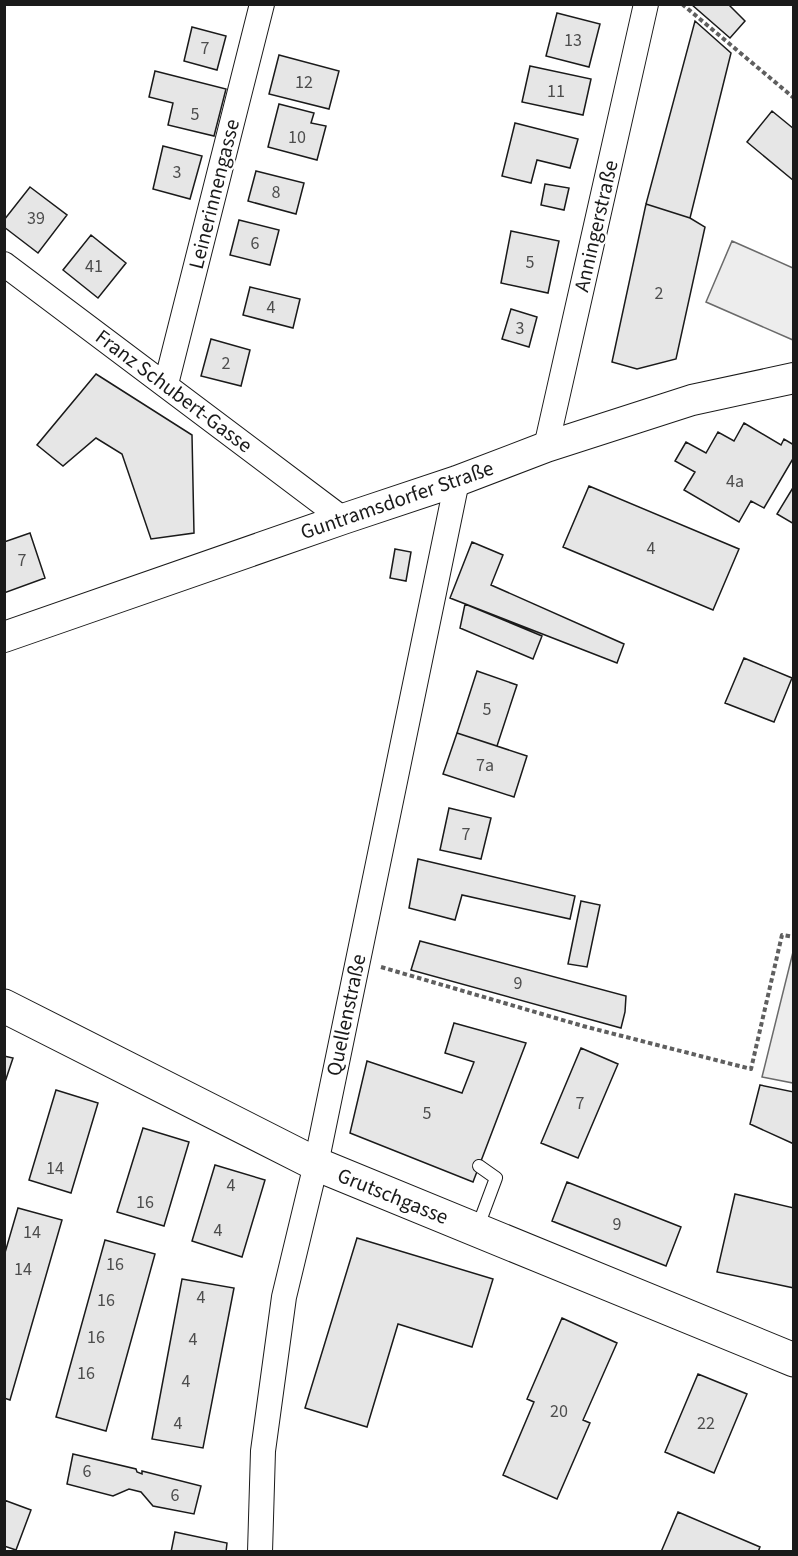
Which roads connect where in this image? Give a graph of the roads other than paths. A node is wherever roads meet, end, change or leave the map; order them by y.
1 (262, 4) edge
2 (646, 4) edge
3 (4, 264) edge
4 (794, 378) edge
5 (166, 384) junction
6 (546, 447) junction
7 (456, 481) junction
8 (343, 519) junction
9 (4, 637) edge
10 (4, 1006) edge
11 (316, 1164) junction
12 (479, 1166) dead end
13 (477, 1230) junction
14 (794, 1360) edge
15 (260, 1551) edge

1 - 5 street, Leinerinnengasse
2 - 6 street, Anningerstraße
3 - 5 street, Franz Schubert-Gasse
4 - 6 street, Guntramsdorfer Straße
5 - 8 street, Franz Schubert-Gasse
6 - 7 street, Guntramsdorfer Straße
7 - 8 street, Guntramsdorfer Straße
7 - 11 street, Quellenstraße
8 - 9 street, Guntramsdorfer Straße
10 - 11 main road, Grutschgasse
11 - 13 main road, Grutschgasse
11 - 15 street, Quellenstraße
12 - 13 lane
13 - 14 main road, Grutschgasse

